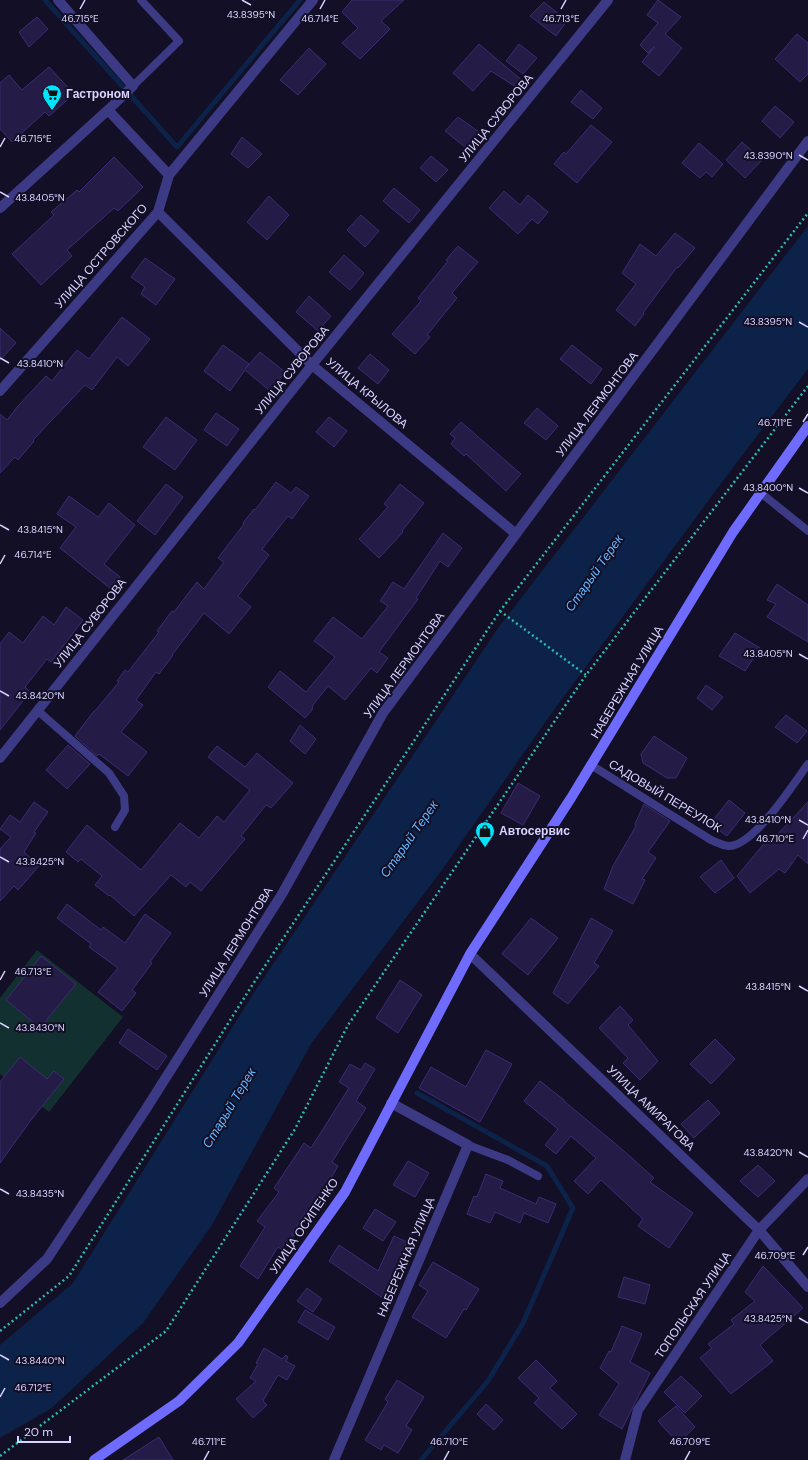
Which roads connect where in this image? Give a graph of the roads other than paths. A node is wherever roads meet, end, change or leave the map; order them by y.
1 (58, 0) edge
2 (141, 0) edge
3 (313, 0) edge
4 (608, 0) edge
5 (133, 86) junction
6 (108, 110) junction
7 (808, 141) edge
8 (169, 175) junction
9 (0, 208) edge
10 (158, 212) junction
11 (312, 365) junction
12 (0, 391) edge
13 (808, 426) edge
14 (761, 493) junction
15 (808, 531) edge
16 (516, 534) junction
17 (38, 711) junction
18 (0, 758) edge
19 (808, 764) edge
20 (591, 765) junction
21 (115, 827) dead end
22 (470, 954) junction
23 (392, 1103) junction
24 (468, 1145) junction
25 (538, 1176) dead end
26 (808, 1179) edge
27 (759, 1230) junction
28 (808, 1287) edge
29 (0, 1303) edge
30 (94, 1460) edge
31 (334, 1460) edge
32 (625, 1460) edge

1 - 5 street
2 - 5 lane
3 - 8 street, УЛИЦА ОСТРОВСКОГО
4 - 11 street, УЛИЦА СУВОРОВА
5 - 6 street
6 - 8 street
6 - 9 street
7 - 16 street, УЛИЦА ЛЕРМОНТОВА
8 - 10 street, УЛИЦА ОСТРОВСКОГО
10 - 11 street, УЛИЦА КРЫЛОВА
10 - 12 street, УЛИЦА ОСТРОВСКОГО
11 - 16 street, УЛИЦА КРЫЛОВА
11 - 17 street, УЛИЦА СУВОРОВА
13 - 14 main road, НАБЕРЕЖНАЯ УЛИЦА
14 - 15 lane
14 - 20 main road, НАБЕРЕЖНАЯ УЛИЦА
16 - 29 street, УЛИЦА ЛЕРМОНТОВА
17 - 18 street, УЛИЦА СУВОРОВА
17 - 21 lane
19 - 20 lane, САДОВЫЙ ПЕРЕУЛОК
20 - 22 main road, НАБЕРЕЖНАЯ УЛИЦА
22 - 23 main road, УЛИЦА ОСИПЕНКО
22 - 27 street, УЛИЦА АМИРАГОВА
23 - 24 street
23 - 30 main road, УЛИЦА ОСИПЕНКО
24 - 25 lane
24 - 31 street, НАБЕРЕЖНАЯ УЛИЦА
26 - 27 street, ТОПОЛЬСКАЯ УЛИЦА
27 - 28 street, УЛИЦА АМИРАГОВА
27 - 32 street, ТОПОЛЬСКАЯ УЛИЦА

